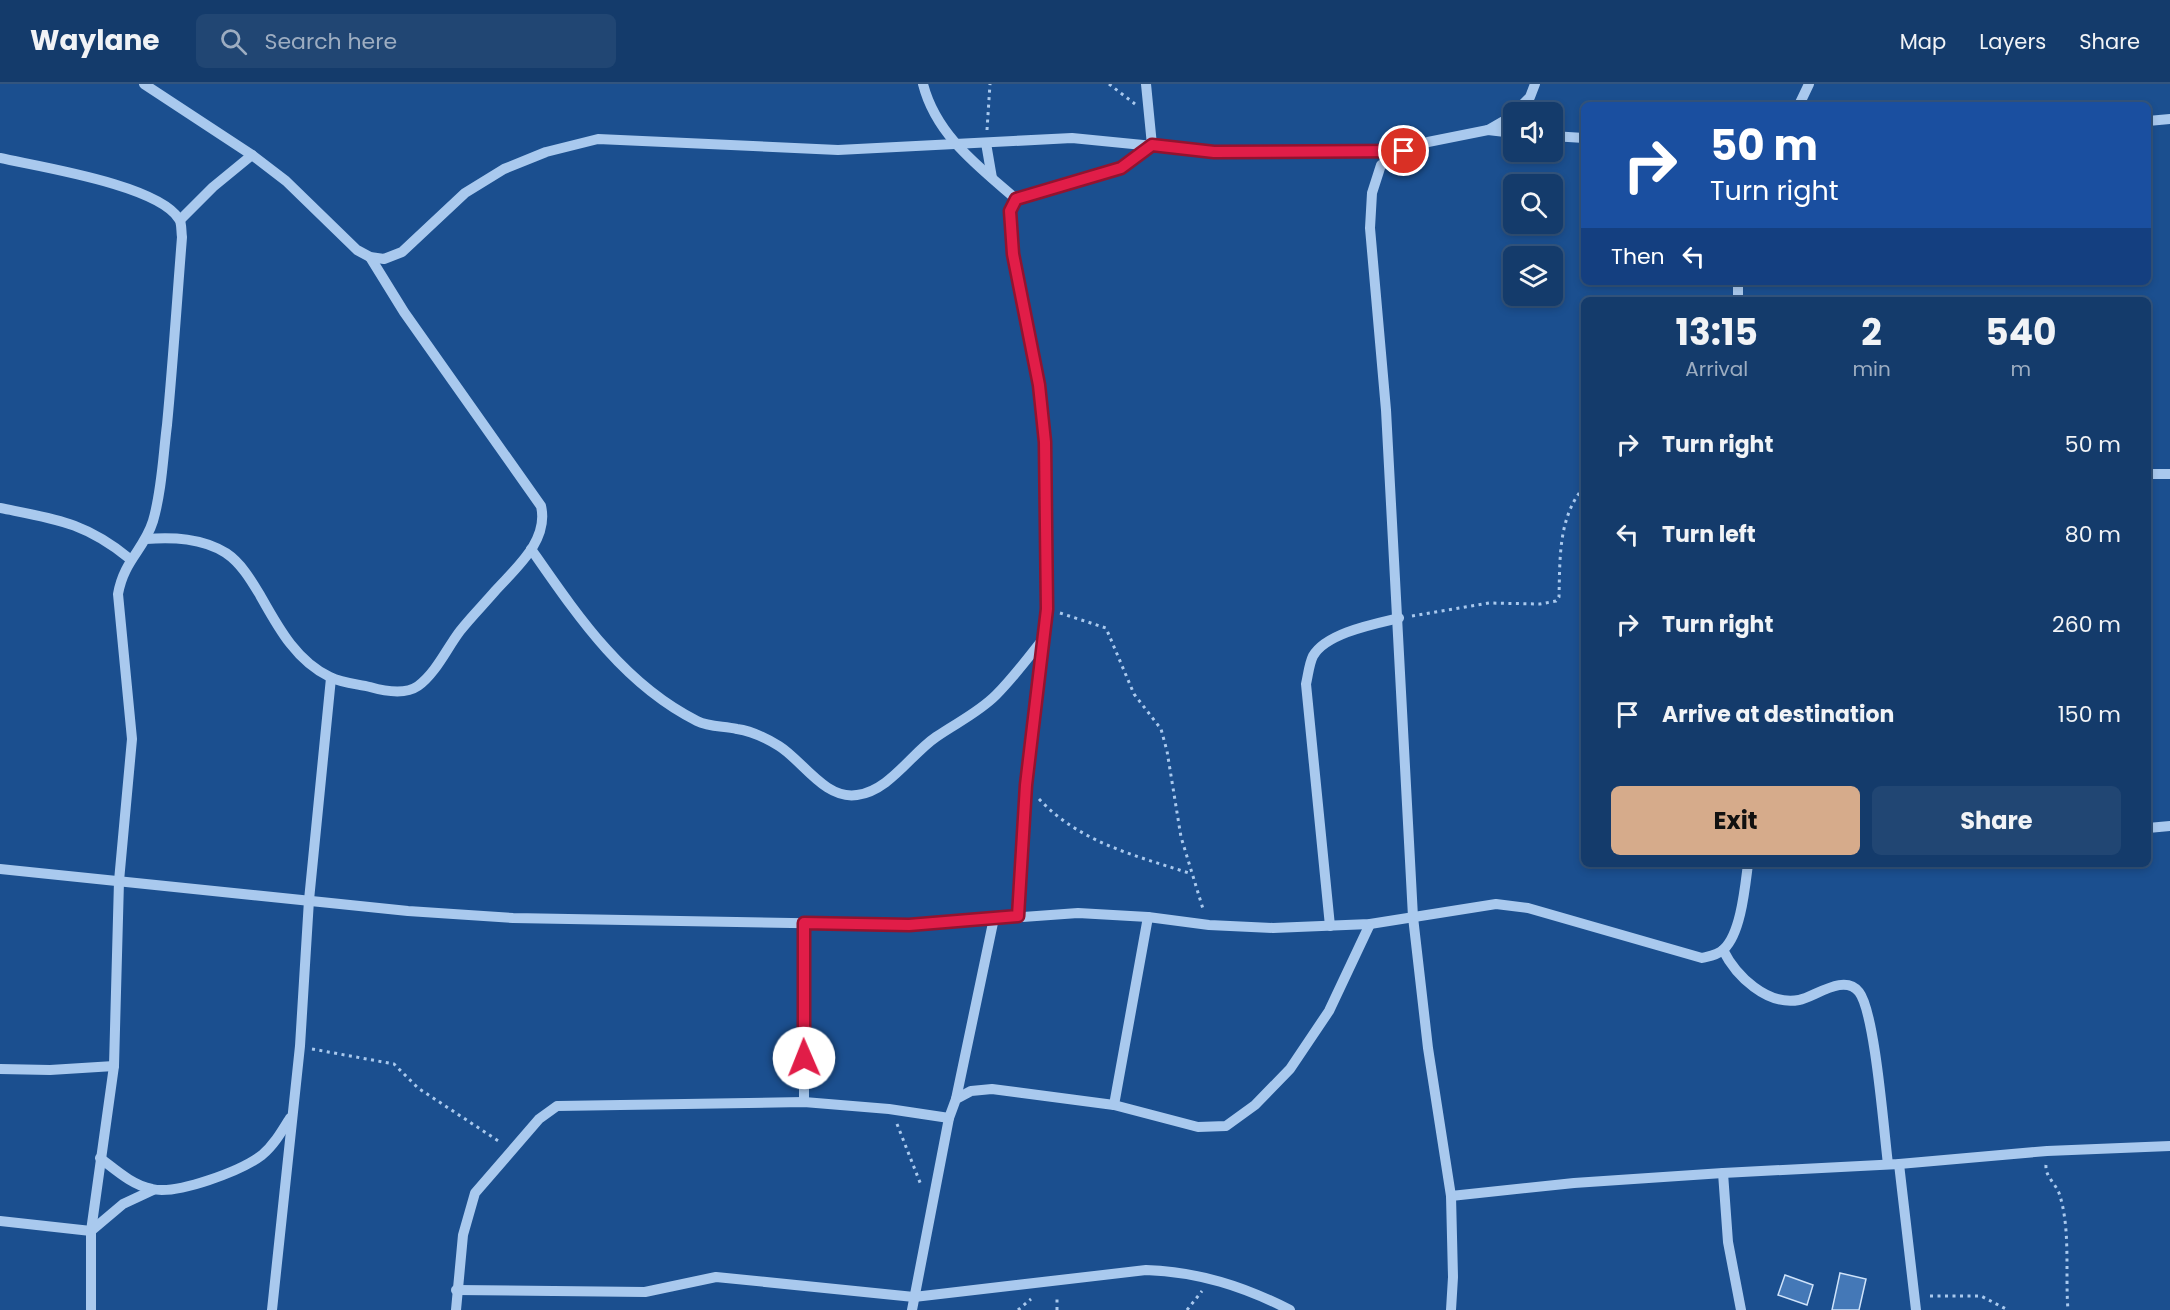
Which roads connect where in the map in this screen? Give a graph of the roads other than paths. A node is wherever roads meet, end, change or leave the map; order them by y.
1 (144, 84) edge
2 (923, 84) edge
3 (1146, 84) edge
4 (1535, 84) edge
5 (1809, 84) edge
6 (1525, 102) edge
7 (1800, 102) edge
8 (2170, 119) edge
9 (1503, 121) edge
10 (2151, 121) edge
11 (1488, 130) junction
12 (1503, 132) edge
13 (1563, 137) edge
14 (1581, 138) edge
15 (986, 143) junction
16 (956, 145) junction
17 (1152, 145) junction
18 (1404, 151) junction
19 (252, 155) junction
20 (0, 158) edge
21 (993, 178) junction
22 (1016, 199) junction
23 (180, 220) junction
24 (370, 257) junction
25 (2151, 474) edge
26 (2170, 474) edge
27 (0, 508) edge
28 (146, 539) junction
29 (531, 549) junction
30 (130, 559) junction
31 (1399, 618) junction
32 (1043, 639) junction
33 (331, 678) junction
34 (2170, 826) edge
35 (2151, 828) edge
36 (1748, 867) edge
37 (0, 869) edge
38 (119, 881) junction
39 (309, 900) junction
40 (1018, 916) junction
41 (1148, 917) junction
42 (1413, 917) junction
43 (994, 918) junction
44 (804, 923) junction
45 (1370, 924) junction
46 (1330, 926) junction
47 (1723, 950) junction
48 (114, 1066) junction
49 (0, 1069) edge
50 (956, 1099) junction
51 (804, 1102) junction
52 (1114, 1105) junction
53 (291, 1116) junction
54 (949, 1118) junction
55 (2170, 1146) edge
56 (100, 1158) junction
57 (1894, 1164) junction
58 (1723, 1173) junction
59 (153, 1190) junction
60 (1451, 1196) junction
61 (0, 1221) edge
62 (91, 1231) junction
63 (456, 1290) junction
64 (914, 1297) junction
65 (91, 1310) edge
66 (272, 1310) edge
67 (456, 1310) edge
68 (912, 1310) edge
69 (1290, 1310) edge
70 (1450, 1310) edge
71 (1741, 1310) edge
72 (1916, 1310) edge

1 - 19 street
2 - 16 street
3 - 17 street
4 - 6 street
5 - 7 street
8 - 10 street
9 - 11 street
11 - 12 street
11 - 18 street
13 - 14 street
15 - 16 street
15 - 17 street
15 - 21 street
16 - 21 street
16 - 24 street
17 - 18 street
17 - 22 street
18 - 31 street
19 - 23 street
19 - 24 street
20 - 23 street
21 - 22 street
22 - 32 street
23 - 28 street
24 - 29 street
25 - 26 street
27 - 30 street
28 - 30 street
28 - 33 street
29 - 32 street
29 - 33 street
30 - 38 street
31 - 42 street
31 - 46 street
32 - 40 street
33 - 39 street
34 - 35 street
36 - 47 street
37 - 38 street
38 - 39 street
38 - 48 street
39 - 44 street
39 - 53 street
40 - 41 street
40 - 43 street
41 - 46 street
41 - 52 street
42 - 45 street
42 - 47 street
42 - 60 street
43 - 44 street
43 - 50 street
44 - 51 street
45 - 46 street
45 - 52 street
47 - 57 street
48 - 49 street
48 - 56 street
50 - 52 street
50 - 54 street
51 - 54 street
51 - 63 street
53 - 59 street
53 - 66 street
54 - 64 street
55 - 57 street
56 - 59 street
56 - 62 street
57 - 58 street
57 - 72 street
58 - 60 street
58 - 71 street
59 - 62 street
60 - 70 street
61 - 62 street
62 - 65 street
63 - 64 street
63 - 67 street
64 - 68 street
64 - 69 street

